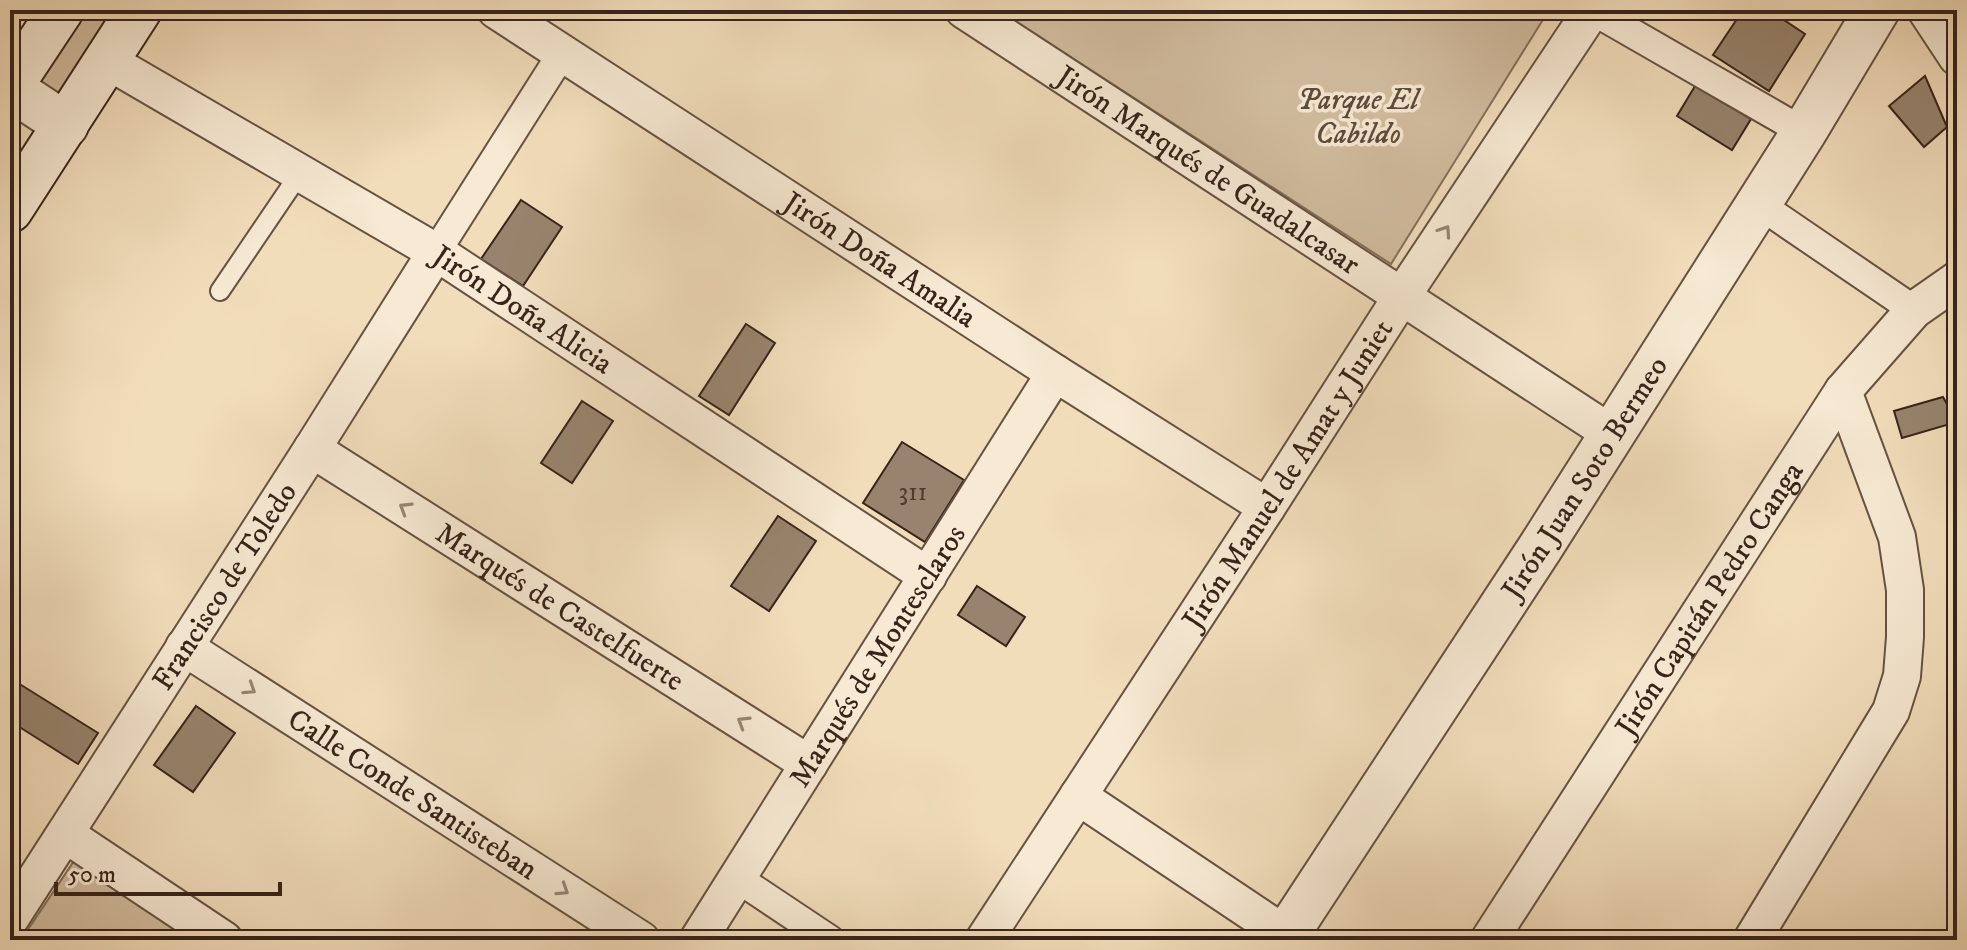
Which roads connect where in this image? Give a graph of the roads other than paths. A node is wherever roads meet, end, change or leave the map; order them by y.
1 (61, 10) edge
2 (139, 10) edge
3 (496, 10) edge
4 (964, 10) edge
5 (1592, 10) edge
6 (1877, 10) edge
7 (1926, 10) edge
8 (533, 20) edge
9 (563, 52) junction
10 (1957, 57) edge
11 (106, 60) junction
12 (10, 88) edge
13 (66, 125) junction
14 (1804, 132) junction
15 (300, 173) junction
16 (1757, 203) junction
17 (10, 210) edge
18 (436, 252) junction
19 (1957, 280) edge
20 (220, 291) dead end
21 (1402, 296) junction
22 (1914, 310) junction
23 (1055, 373) junction
24 (1843, 391) junction
25 (1612, 434) junction
26 (312, 449) junction
27 (1267, 507) junction
28 (928, 576) junction
29 (184, 647) junction
30 (809, 764) junction
31 (1078, 796) junction
32 (65, 834) junction
33 (737, 878) junction
34 (10, 919) edge
35 (1284, 938) edge
36 (224, 940) edge
37 (641, 940) edge
38 (698, 940) edge
39 (830, 940) edge
40 (984, 940) edge
41 (1489, 940) edge
42 (1752, 940) edge

1 - 12 street
2 - 11 street
3 - 8 street, Jirón Doña Amalia
4 - 21 street, Jirón Marqués de Guadalcasar
5 - 14 street
21 -> 5 street, Jirón Manuel de Amat y Juniet
6 - 14 street, Jirón Juan Soto Bermeo
7 - 10 street
8 - 9 street, Jirón Doña Amalia
9 - 18 street
9 - 23 street, Jirón Doña Amalia
11 - 13 street
11 - 15 street, Jirón Doña Alicia
12 - 13 street
13 - 17 street
14 - 16 street, Jirón Juan Soto Bermeo
15 - 18 street, Jirón Doña Alicia
15 - 20 lane
16 - 22 street
16 - 25 street, Jirón Juan Soto Bermeo
18 - 26 street, Francisco de Toledo
18 - 28 street, Jirón Doña Alicia
19 - 22 street, Jirón Capitán Pedro Canga
21 - 25 street, Jirón Marqués de Guadalcasar
21 - 27 street, Jirón Manuel de Amat y Juniet
22 - 24 street, Jirón Capitán Pedro Canga
23 - 27 street, Jirón Doña Amalia
23 - 28 street, Marqués de Montesclaros
24 - 41 street, Jirón Capitán Pedro Canga
24 - 42 street
25 - 35 street, Jirón Juan Soto Bermeo
26 - 29 street, Francisco de Toledo
30 -> 26 street, Marqués de Castelfuerte
27 - 31 street, Jirón Manuel de Amat y Juniet
28 - 30 street, Marqués de Montesclaros
29 - 32 street, Francisco de Toledo
29 -> 37 street, Calle Conde Santisteban
30 - 33 street, Marqués de Montesclaros
31 - 35 street
31 - 40 street, Jirón Manuel de Amat y Juniet
32 - 34 street, Francisco de Toledo
32 - 36 street
33 - 38 street, Marqués de Montesclaros
33 - 39 street

